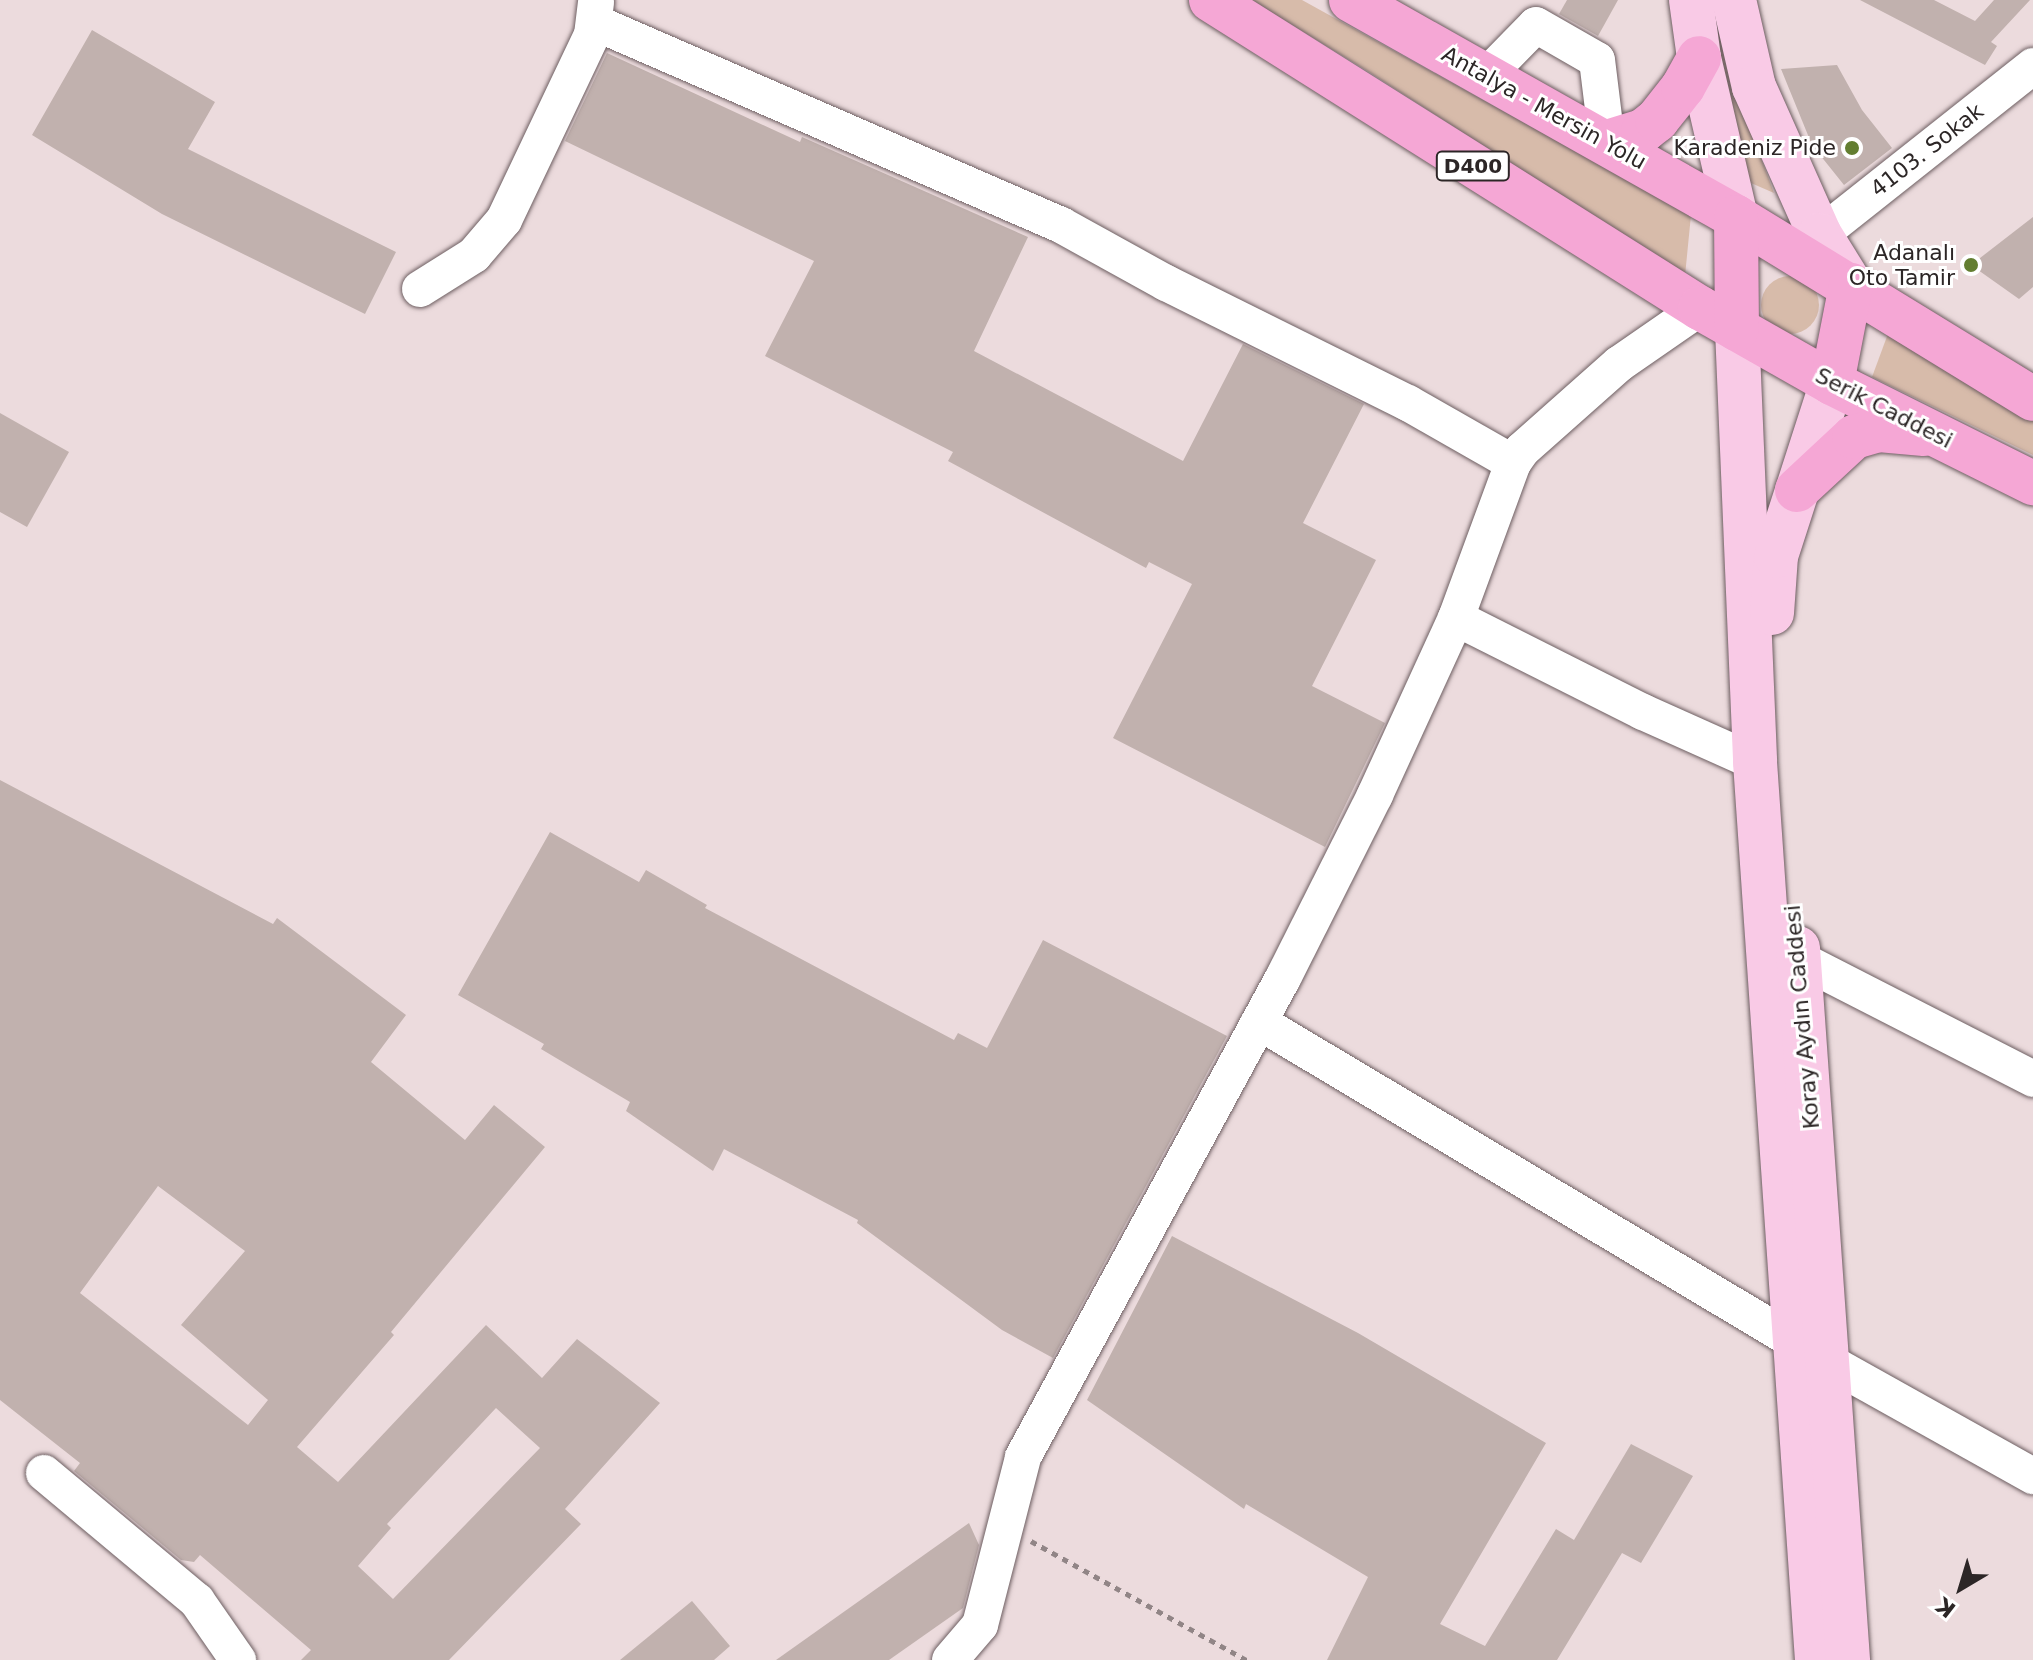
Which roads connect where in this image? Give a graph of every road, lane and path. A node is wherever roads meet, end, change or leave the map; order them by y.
1 (1211, 0) edge
2 (1351, 0) edge
3 (1691, 0) edge
4 (1734, 0) edge
5 (596, 12) edge
6 (1699, 58) junction
7 (2033, 66) edge
8 (1486, 76) junction
9 (1607, 142) junction
10 (1736, 217) junction
11 (1820, 235) junction
12 (1851, 285) junction
13 (420, 289) dead end
14 (1700, 308) junction
15 (1737, 329) junction
16 (1832, 383) junction
17 (2033, 399) edge
18 (1938, 435) junction
19 (1513, 463) junction
20 (2033, 483) edge
21 (1797, 490) junction
22 (1456, 618) junction
23 (1755, 762) junction
24 (1799, 959) junction
25 (1259, 1022) junction
26 (2033, 1079) edge
27 (1811, 1352) junction
28 (44, 1473) dead end
29 (2033, 1476) edge
30 (1005, 1527) junction
31 (238, 1660) edge
32 (950, 1660) edge
33 (1247, 1660) edge
34 (1817, 1660) edge
35 (1848, 1660) edge

1 - 14 highway, D400
2 - 8 highway, Antalya - Mersin Yolu
3 - 6 main road
4 - 11 main road
5 - 13 street
5 - 19 street
6 - 9 highway
6 - 10 main road
7 - 11 street, 4103. Sokak
8 - 9 highway, Antalya - Mersin Yolu
8 - 9 street
9 - 10 highway, Antalya - Mersin Yolu
10 - 12 highway
10 - 15 highway
11 - 12 main road
12 - 16 highway
12 - 17 highway
14 - 15 highway, D400
14 - 19 street
15 - 16 highway, Serik Caddesi / D400
15 - 23 main road
16 - 18 highway, Serik Caddesi / D400
16 - 21 main road, Koray Aydın Caddesi
18 - 20 highway, Serik Caddesi / D400
18 - 21 highway
19 - 22 street
21 - 24 main road, Koray Aydın Caddesi
22 - 23 street
22 - 25 street
23 - 27 main road
24 - 26 street
24 - 27 main road, Koray Aydın Caddesi
25 - 27 street
25 - 30 street
27 - 29 street
27 - 34 main road
27 - 35 main road, Koray Aydın Caddesi
28 - 31 street
30 - 32 street
30 - 33 path

